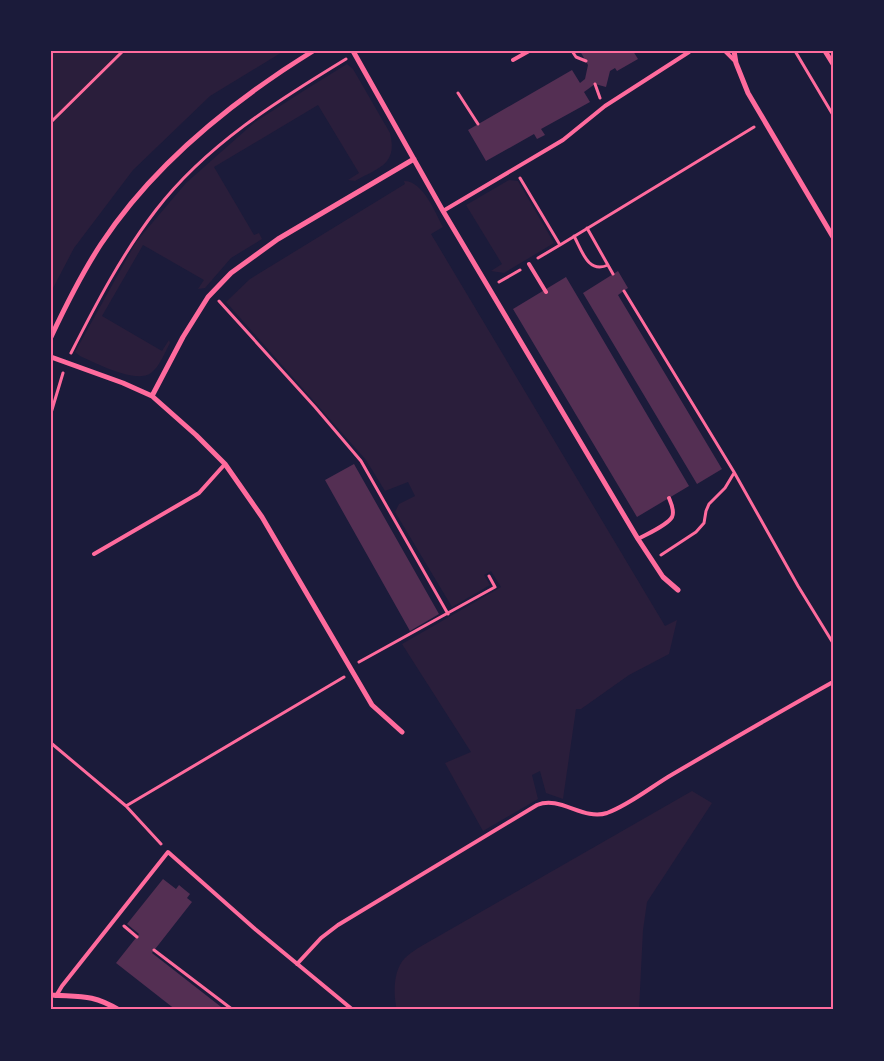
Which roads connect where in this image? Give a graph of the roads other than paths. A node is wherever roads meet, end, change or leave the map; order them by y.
1 (314, 51) edge
2 (529, 51) edge
3 (725, 51) edge
4 (734, 51) edge
5 (825, 51) edge
6 (689, 52) edge
7 (354, 53) edge
8 (514, 60) dead end
9 (736, 62) junction
10 (833, 64) edge
11 (414, 159) junction
12 (443, 211) junction
13 (833, 238) edge
14 (529, 264) road end
15 (546, 292) dead end
16 (51, 337) edge
17 (51, 358) edge
18 (152, 396) junction
19 (225, 464) junction
20 (668, 498) dead end
21 (638, 539) junction
22 (94, 554) dead end
23 (678, 590) dead end
24 (833, 682) edge
25 (402, 732) dead end
26 (297, 964) junction
27 (54, 995) edge
28 (119, 1010) edge
29 (353, 1010) edge

1 - 16 street
2 - 8 lane
3 - 9 lane
4 - 9 street
5 - 10 street
6 - 12 lane
7 - 11 street
9 - 13 street
11 - 12 street
11 - 18 street
12 - 21 street
14 - 15 lane
17 - 18 street
18 - 19 street
19 - 22 lane
19 - 25 street
20 - 21 lane
21 - 23 street
24 - 26 lane
26 - 27 lane
26 - 29 lane
27 - 28 street

